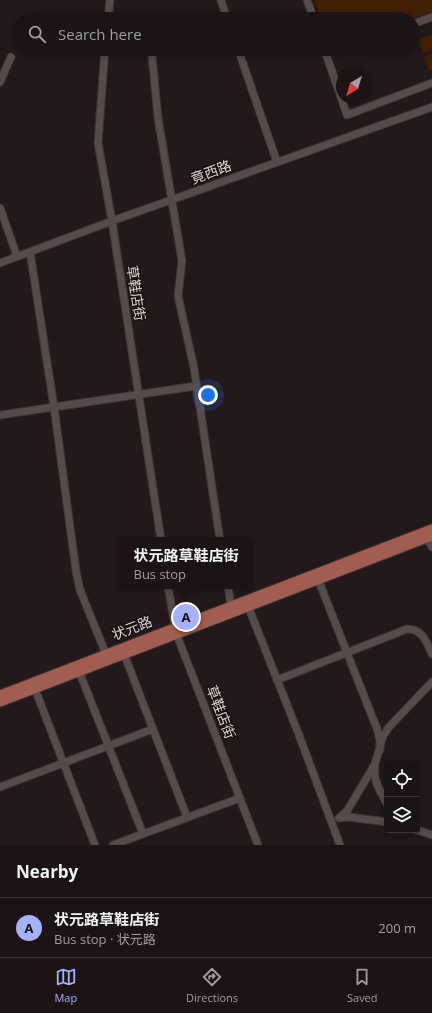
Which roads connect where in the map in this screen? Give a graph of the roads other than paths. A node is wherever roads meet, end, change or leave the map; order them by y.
1 (110, 0) edge
2 (221, 0) edge
3 (307, 0) edge
4 (109, 12) edge
5 (225, 12) edge
6 (311, 12) edge
7 (432, 17) edge
8 (420, 21) edge
9 (104, 56) edge
10 (152, 56) dead end
11 (240, 56) edge
12 (326, 56) edge
13 (11, 57) dead end
14 (0, 82) edge
15 (432, 83) edge
16 (432, 107) edge
17 (277, 162) junction
18 (172, 199) junction
19 (0, 208) edge
20 (112, 221) junction
21 (30, 252) junction
22 (17, 256) junction
23 (0, 263) edge
24 (196, 386) junction
25 (139, 394) junction
26 (54, 407) junction
27 (0, 415) edge
28 (429, 534) edge
29 (161, 537) edge
30 (220, 537) edge
31 (432, 547) edge
32 (318, 579) junction
33 (169, 589) edge
34 (228, 589) edge
35 (231, 605) junction
36 (248, 606) junction
37 (176, 630) junction
38 (347, 653) junction
39 (106, 654) junction
40 (124, 654) junction
41 (432, 654) edge
42 (79, 671) junction
43 (278, 680) junction
44 (432, 682) edge
45 (35, 689) junction
46 (0, 695) edge
47 (0, 702) edge
48 (153, 729) junction
49 (108, 746) junction
50 (380, 750) junction
51 (64, 764) junction
52 (375, 764) junction
53 (0, 787) edge
54 (240, 798) junction
55 (384, 798) edge
56 (187, 817) junction
57 (339, 818) junction
58 (331, 820) junction
59 (384, 822) edge
60 (420, 831) edge
61 (142, 834) junction
62 (432, 835) edge
63 (95, 845) edge
64 (113, 845) edge
65 (258, 845) edge
66 (340, 845) edge

1 - 4 street
2 - 5 street
3 - 6 street
7 - 8 street
9 - 20 street, 草鞋店街
10 - 18 street
11 - 17 street
12 - 15 street
13 - 14 street
16 - 17 street, 竟西路
17 - 18 street, 竟西路
18 - 20 street, 竟西路
18 - 24 street
19 - 22 street
20 - 21 street, 竟西路
20 - 25 street, 草鞋店街
21 - 22 street, 竟西路
21 - 26 street
22 - 23 street, 竟西路
24 - 25 street
24 - 30 street
25 - 26 street
25 - 29 street, 草鞋店街
26 - 27 street
26 - 39 street
28 - 31 street
28 - 32 main road, 状元路
28 - 35 main road, 状元路
32 - 36 main road, 状元路
32 - 38 street
33 - 37 street, 草鞋店街
34 - 35 street
35 - 37 main road, 状元路
36 - 37 main road, 状元路
36 - 43 street
37 - 39 main road, 状元路
37 - 40 main road, 状元路
37 - 54 street, 草鞋店街
38 - 41 street
38 - 43 street
38 - 50 street
39 - 46 main road, 状元路
40 - 42 main road, 状元路
40 - 48 street
42 - 45 main road, 状元路
42 - 49 street
43 - 58 street
44 - 50 street
45 - 47 main road, 状元路
45 - 51 street
48 - 49 street
48 - 56 street
49 - 51 street
49 - 61 street
50 - 52 street
51 - 53 street
51 - 63 street
52 - 55 street
52 - 57 street
54 - 56 street
54 - 65 street, 草鞋店街
56 - 61 street
57 - 58 street
57 - 59 street
58 - 66 street
60 - 62 street
61 - 64 street

